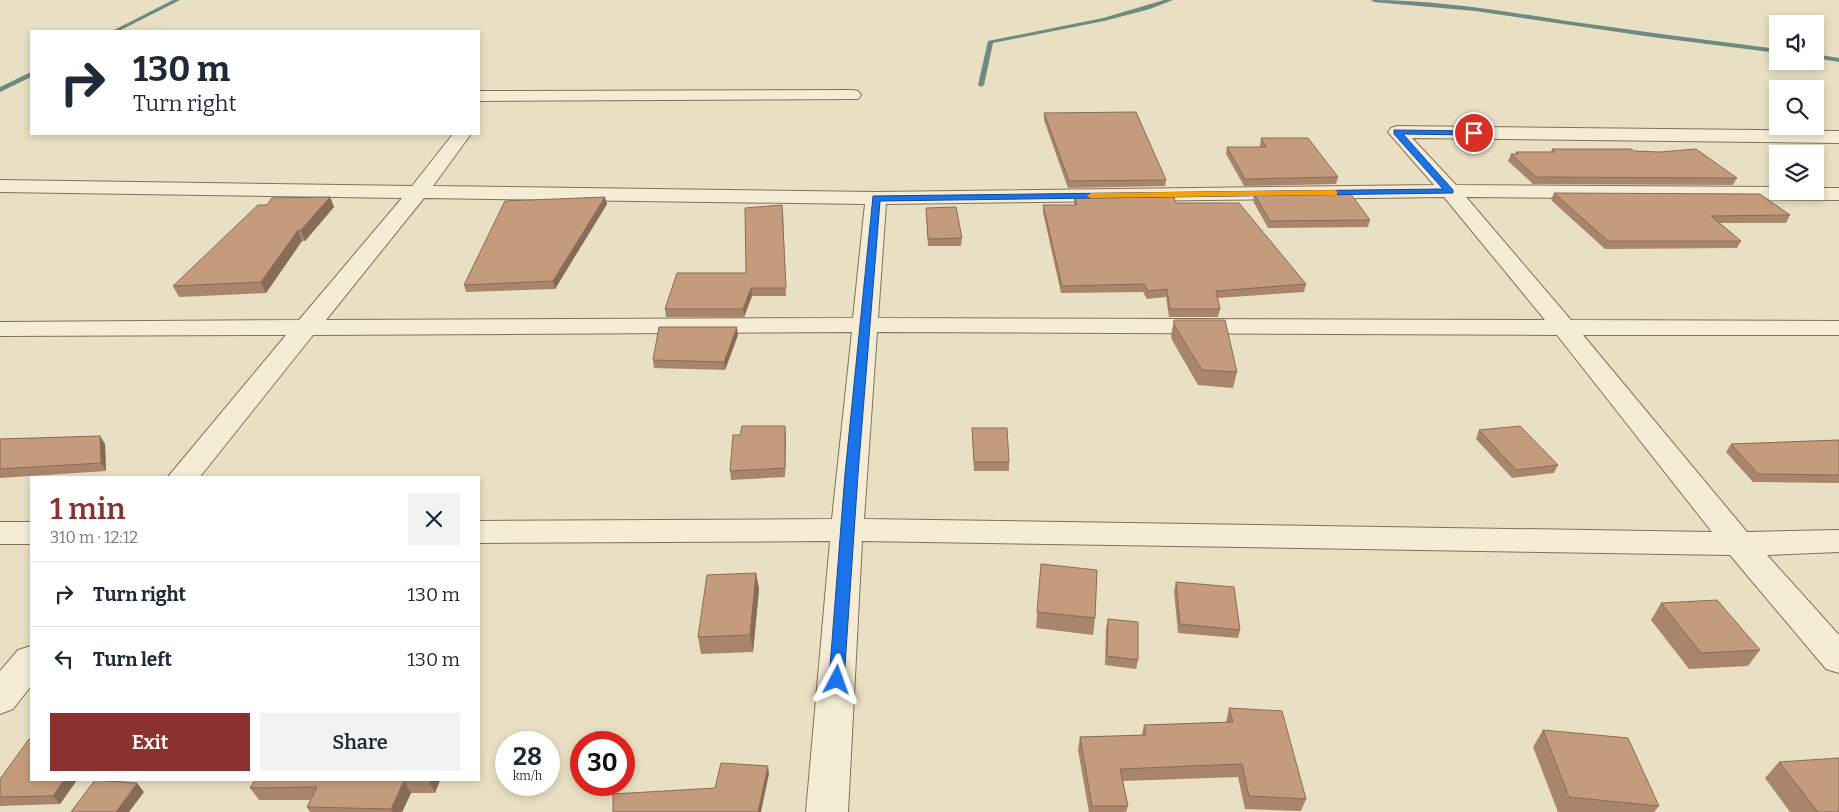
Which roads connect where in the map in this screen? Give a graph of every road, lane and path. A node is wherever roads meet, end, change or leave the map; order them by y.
1 (852, 95) dead end
2 (484, 96) edge
3 (480, 108) edge
4 (461, 135) edge
5 (1839, 137) edge
6 (0, 186) edge
7 (1450, 191) junction
8 (418, 192) junction
9 (1839, 194) edge
10 (876, 198) junction
11 (864, 325) junction
12 (1563, 326) junction
13 (306, 328) junction
14 (1839, 328) edge
15 (0, 329) edge
16 (184, 476) edge
17 (847, 530) junction
18 (480, 532) edge
19 (0, 533) edge
20 (30, 534) edge
21 (1839, 541) edge
22 (1739, 544) junction
23 (1839, 659) edge
24 (30, 661) edge
25 (0, 698) edge
26 (828, 812) edge

1 - 2 street
2 - 3 street
4 - 8 street
5 - 7 street
6 - 8 street
7 - 9 street
7 - 10 street
7 - 12 street
8 - 10 street
8 - 13 street
10 - 11 street
11 - 12 street
11 - 13 street
11 - 17 street
12 - 14 street
12 - 22 street
13 - 15 street
13 - 16 street
17 - 18 street
17 - 22 street
17 - 26 street
19 - 20 street
21 - 22 street
22 - 23 street
24 - 25 street

